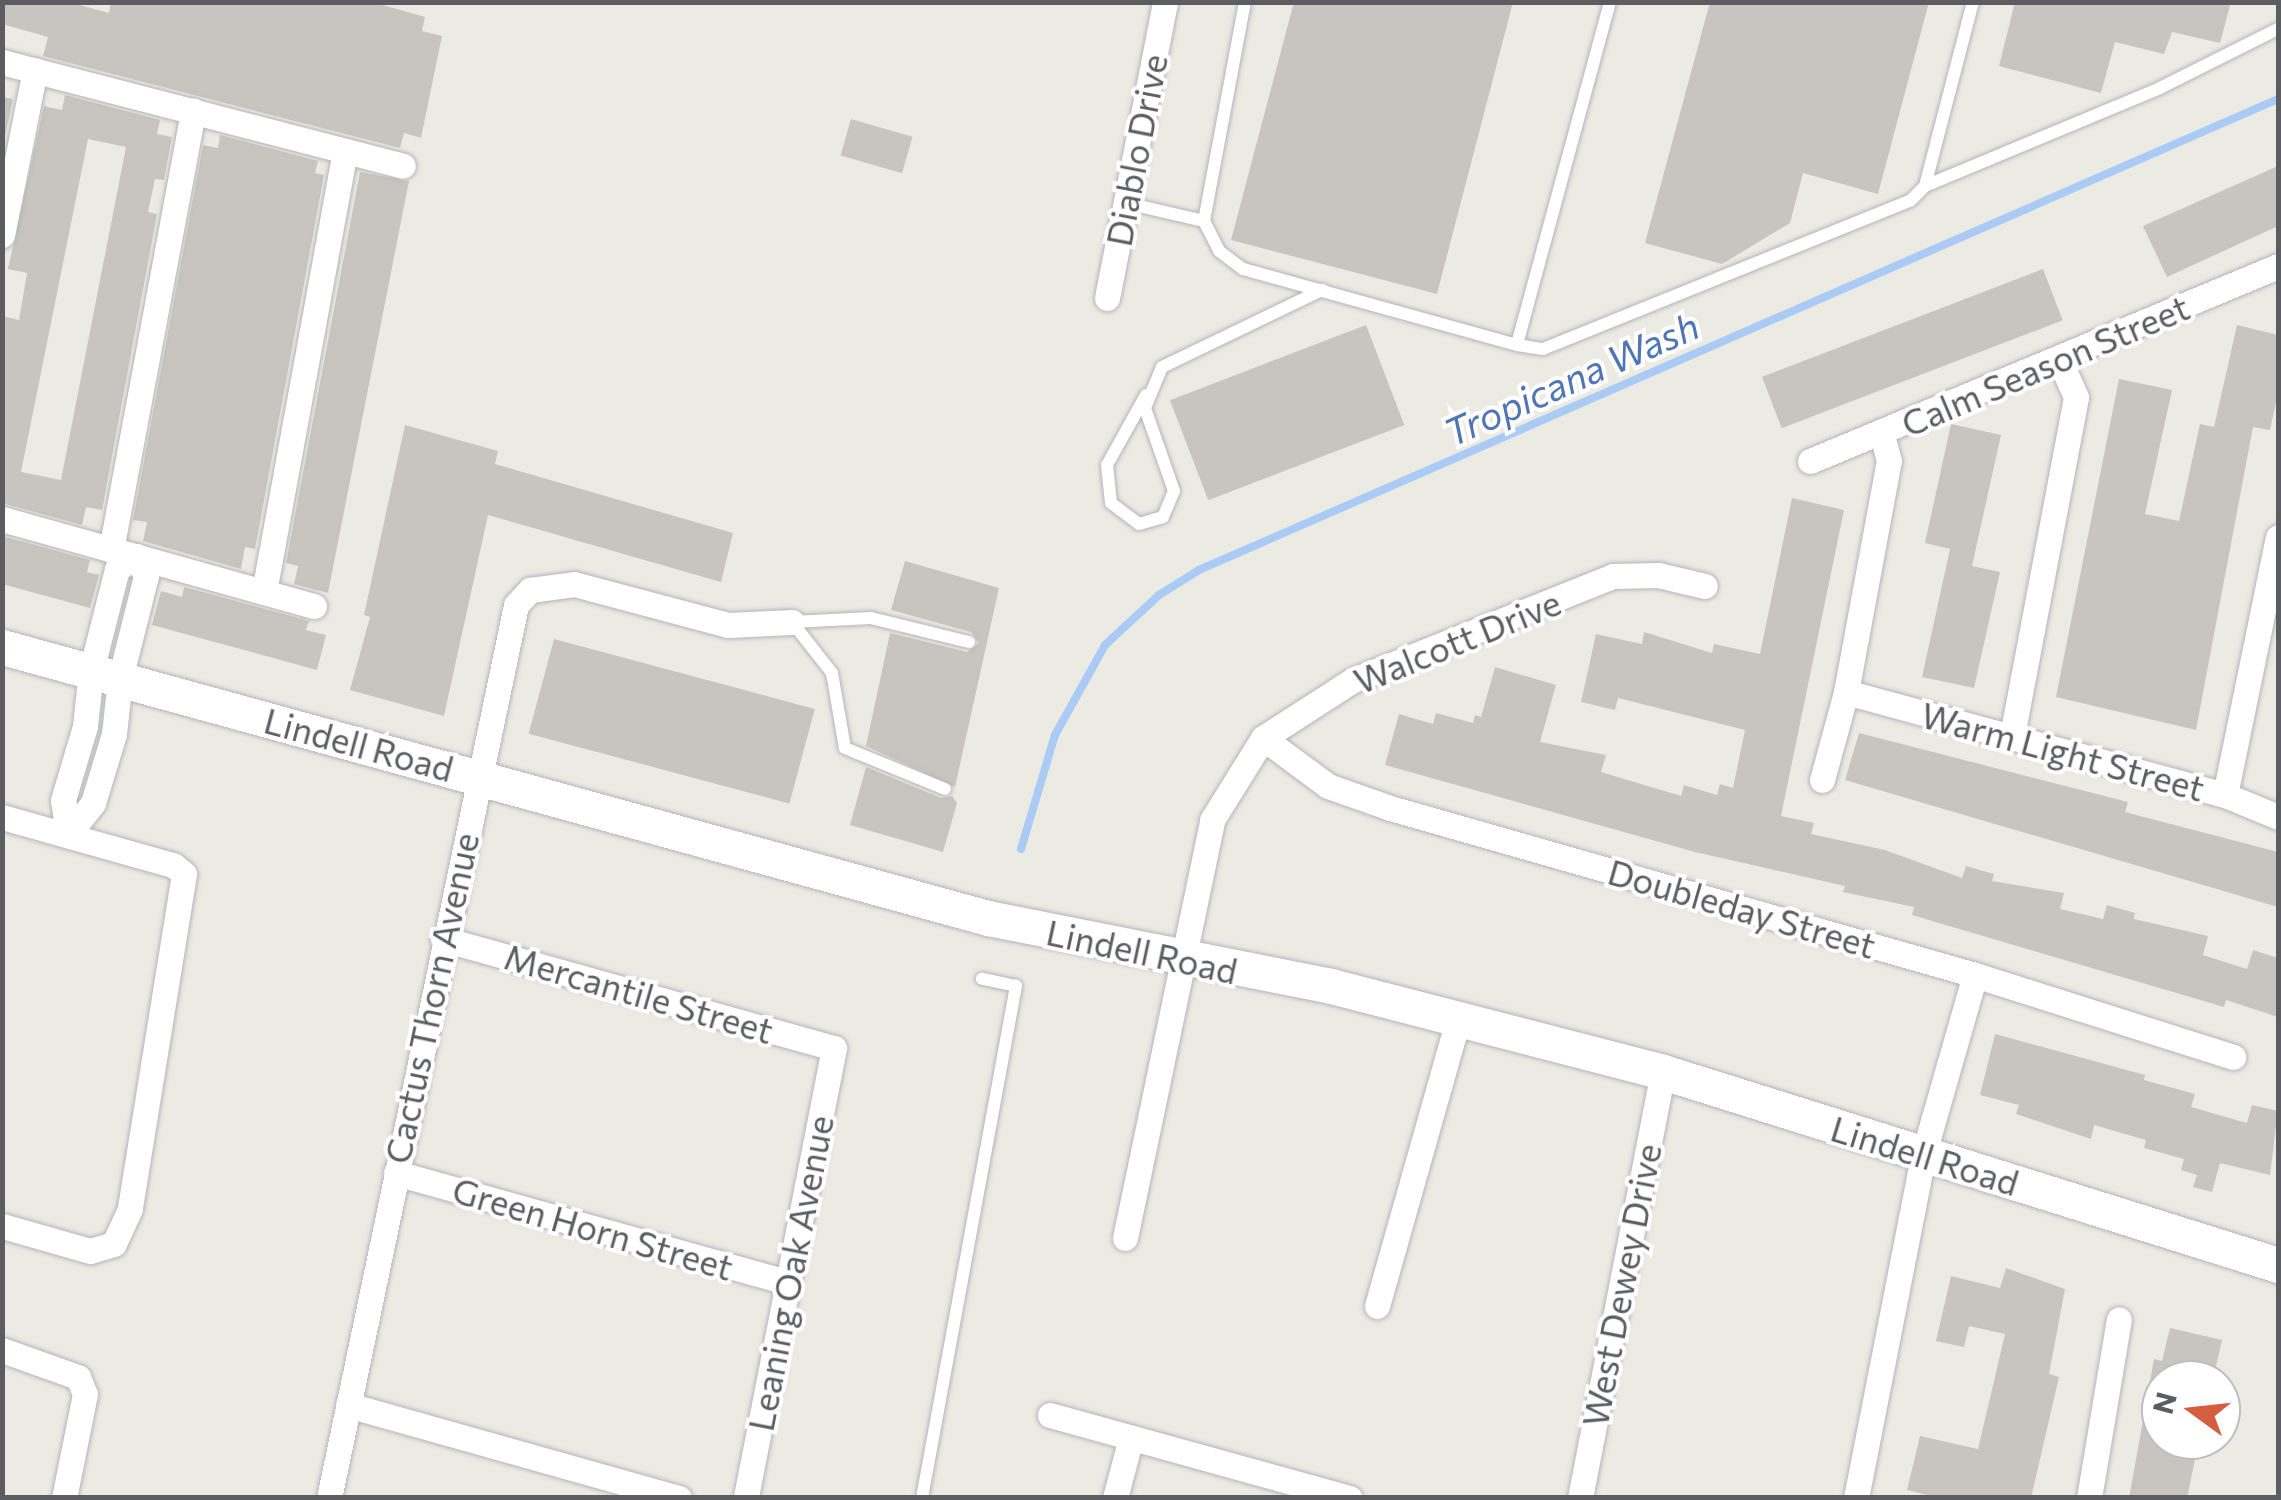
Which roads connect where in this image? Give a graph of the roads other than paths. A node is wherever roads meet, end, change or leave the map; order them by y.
1 (1165, 2) edge
2 (1245, 2) edge
3 (1610, 2) edge
4 (1972, 2) edge
5 (2278, 29) edge
6 (2, 62) edge
7 (35, 70) junction
8 (193, 111) junction
9 (345, 151) junction
10 (403, 166) dead end
11 (1925, 186) junction
12 (1126, 203) junction
13 (1204, 221) junction
14 (2, 235) edge
15 (2278, 266) edge
16 (1322, 290) junction
17 (1107, 298) dead end
18 (1517, 345) junction
19 (2060, 361) junction
20 (1146, 396) junction
21 (1882, 434) junction
22 (1810, 461) dead end
23 (2, 520) edge
24 (2278, 537) edge
25 (124, 553) junction
26 (1705, 586) dead end
27 (264, 592) junction
28 (2273, 604) edge
29 (314, 606) dead end
30 (792, 622) junction
31 (969, 642) dead end
32 (2, 646) edge
33 (105, 675) junction
34 (1846, 692) junction
35 (2012, 736) junction
36 (1263, 738) junction
37 (477, 776) junction
38 (1822, 780) dead end
39 (946, 789) dead end
40 (2225, 795) junction
41 (2, 816) edge
42 (2278, 817) edge
43 (68, 835) junction
44 (444, 939) junction
45 (1181, 962) junction
46 (1975, 975) junction
47 (982, 978) dead end
48 (1458, 1019) junction
49 (834, 1048) joint
50 (2234, 1056) dead end
51 (1663, 1072) junction
52 (1923, 1156) junction
53 (396, 1173) junction
54 (2, 1226) edge
55 (1125, 1238) dead end
56 (2278, 1265) edge
57 (790, 1283) junction
58 (1377, 1306) dead end
59 (2120, 1320) dead end
60 (2, 1350) edge
61 (348, 1406) junction
62 (1050, 1416) dead end
63 (1131, 1438) junction
64 (64, 1498) edge
65 (329, 1498) edge
66 (679, 1498) edge
67 (746, 1498) edge
68 (922, 1498) edge
69 (1115, 1498) edge
70 (1350, 1498) edge
71 (1580, 1498) edge
72 (1856, 1498) edge
73 (2089, 1498) edge

1 - 12 street, Diablo Drive
2 - 13 lane
3 - 18 lane
4 - 11 lane
5 - 11 lane
6 - 7 street
7 - 8 street
7 - 14 street
8 - 9 street
8 - 25 street
9 - 10 street
9 - 27 street
11 - 18 lane
12 - 13 lane
12 - 17 street, Diablo Drive
13 - 16 lane
15 - 19 street, Calm Season Street
16 - 18 lane
16 - 20 lane
19 - 21 street, Calm Season Street
19 - 35 street
20 - 20 lane
21 - 22 street, Calm Season Street
21 - 34 street
23 - 25 street
24 - 28 street
25 - 27 street
25 - 33 street
26 - 36 street, Walcott Drive
27 - 29 street
28 - 40 street
30 - 31 lane
30 - 37 street, Cactus Thorn Avenue
30 - 39 lane
32 - 33 street, Lindell Road
33 - 37 street, Lindell Road
33 - 43 street
34 - 35 street, Warm Light Street
34 - 38 street
35 - 40 street, Warm Light Street
36 - 45 street, Walcott Drive
36 - 46 street, Doubleday Street
37 - 44 street, Cactus Thorn Avenue
37 - 45 street, Lindell Road
40 - 42 street, Warm Light Street
41 - 43 street
43 - 54 street
44 - 49 street, Mercantile Street
44 - 53 street, Cactus Thorn Avenue
45 - 48 street, Lindell Road
45 - 55 street, Walcott Drive
46 - 50 street, Doubleday Street
46 - 52 street
47 - 68 lane
48 - 51 street, Lindell Road
48 - 58 street
49 - 57 street, Leaning Oak Avenue
51 - 52 street, Lindell Road
51 - 71 street, West Dewey Drive
52 - 56 street, Lindell Road
52 - 72 street
53 - 57 street, Green Horn Street
53 - 61 street, Cactus Thorn Avenue
57 - 67 street, Leaning Oak Avenue
59 - 73 street
60 - 64 street
61 - 65 street, Cactus Thorn Avenue
61 - 66 street
62 - 63 street
63 - 69 street
63 - 70 street

